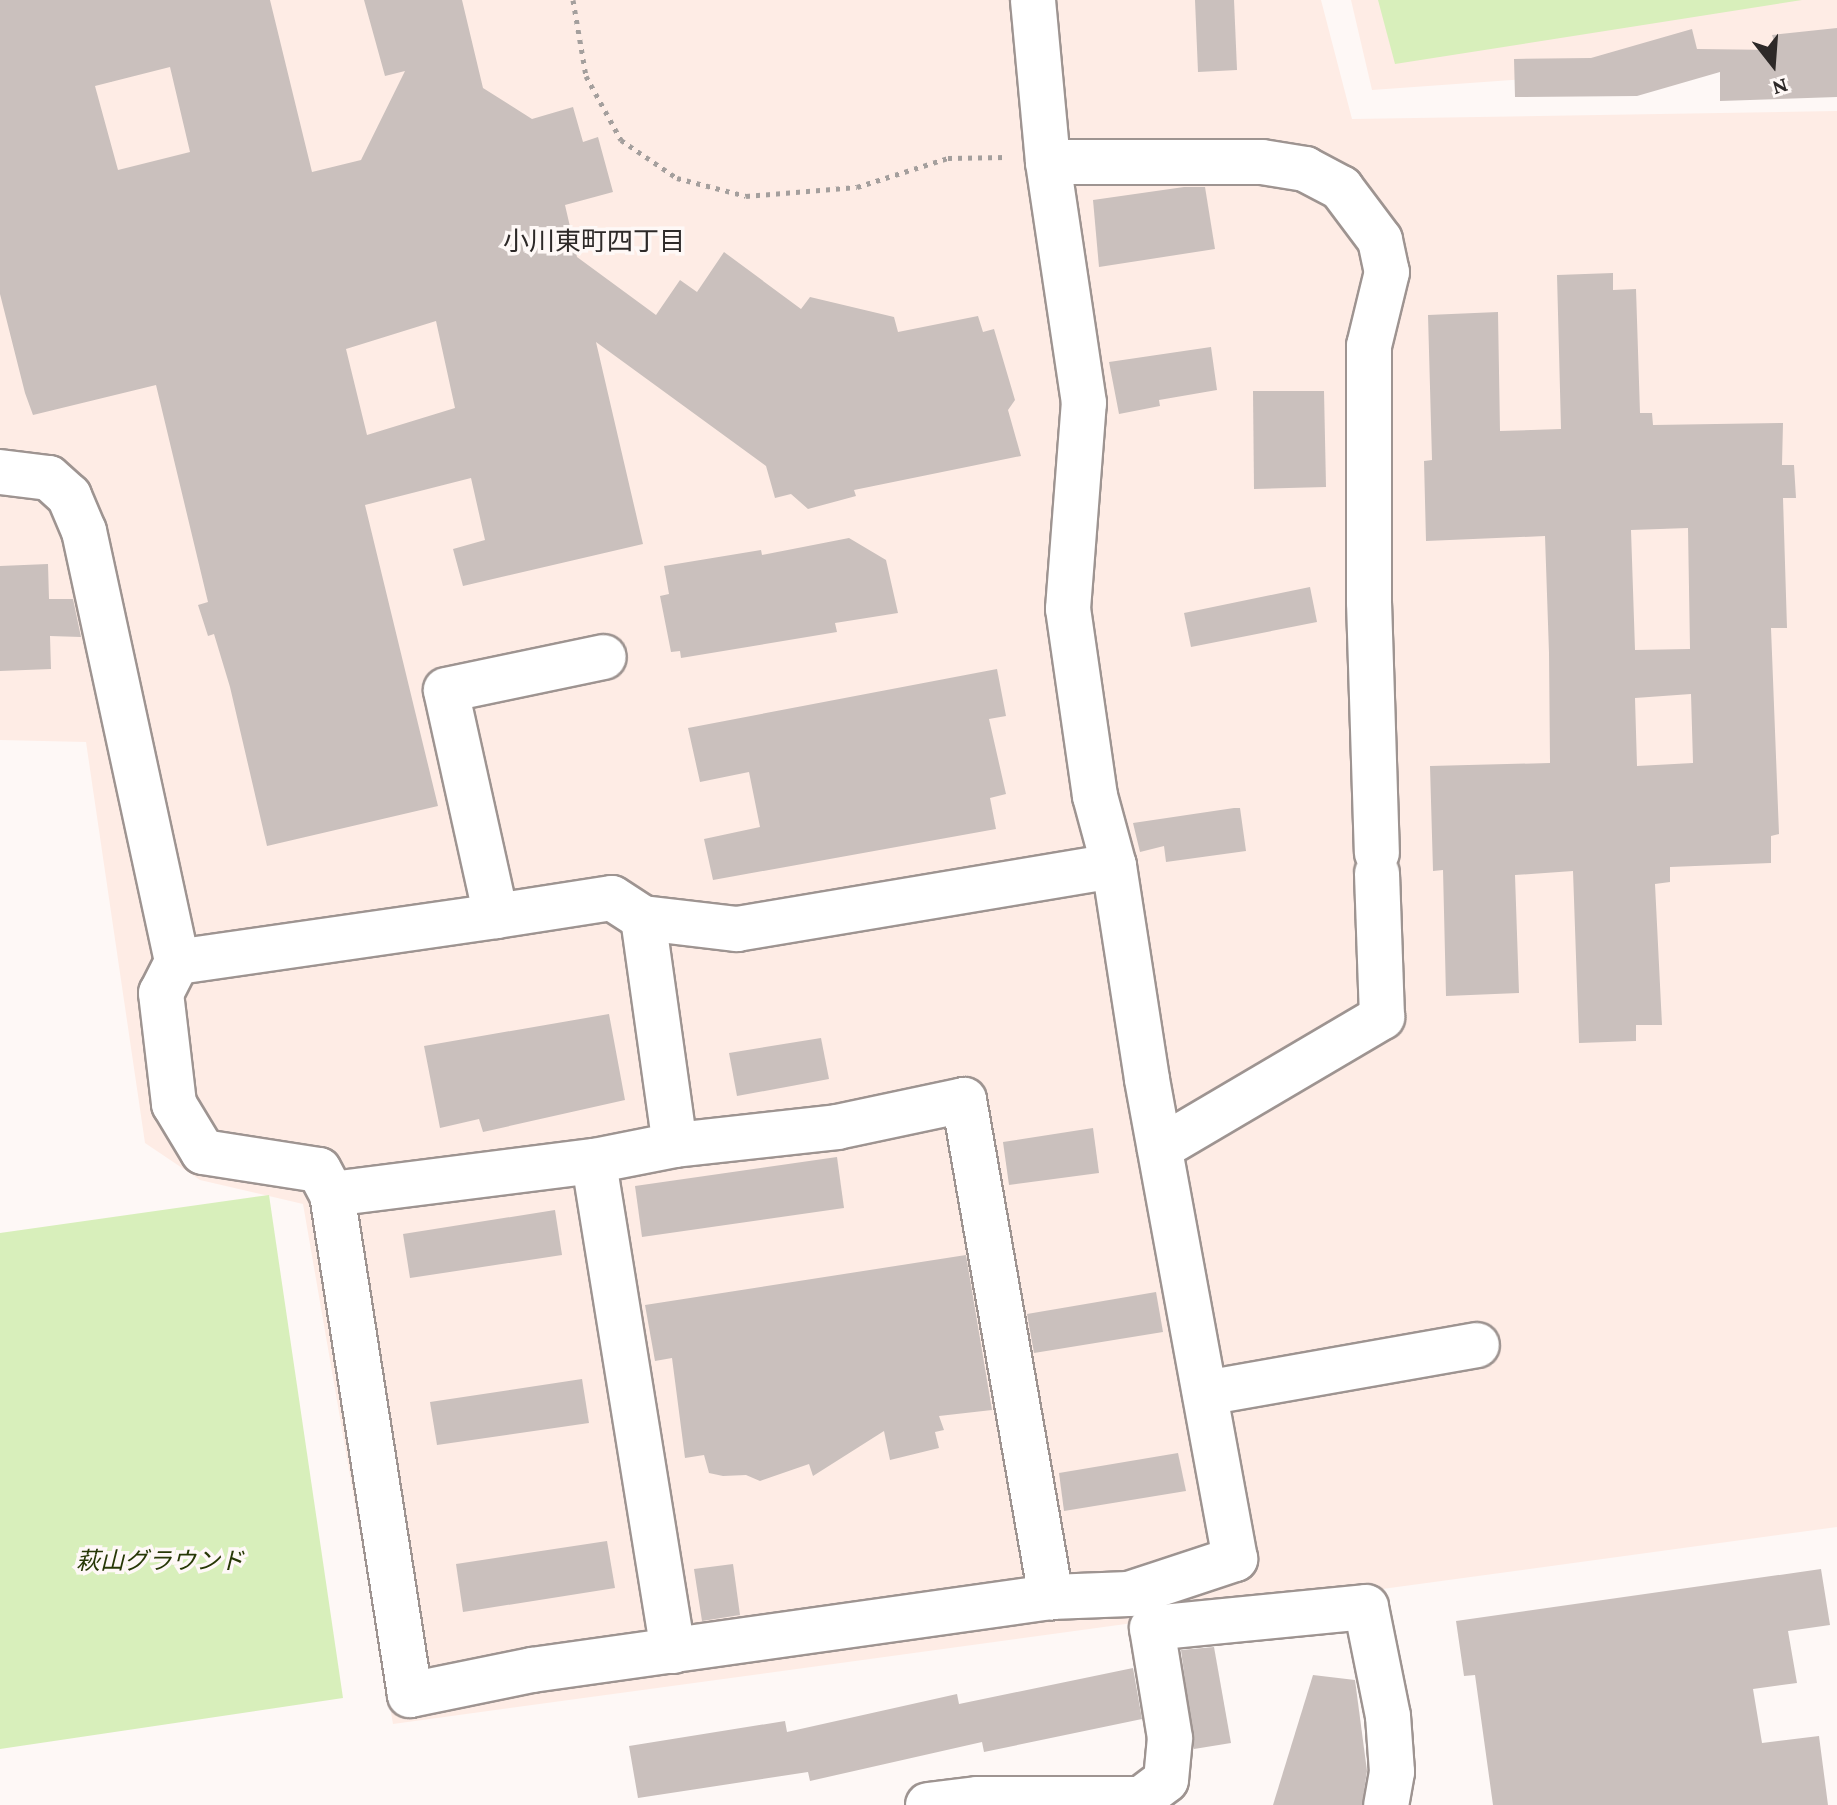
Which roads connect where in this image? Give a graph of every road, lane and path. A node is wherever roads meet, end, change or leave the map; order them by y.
1 (573, 0) edge
2 (1033, 0) edge
3 (1048, 162) junction
4 (2, 464) edge
5 (604, 657) dead end
6 (1114, 866) junction
7 (496, 916) junction
8 (643, 918) junction
9 (177, 962) junction
10 (675, 1145) junction
11 (1160, 1148) junction
12 (594, 1161) junction
13 (332, 1194) junction
14 (1477, 1345) dead end
15 (1205, 1393) junction
16 (1051, 1597) junction
17 (673, 1651) junction
18 (928, 1805) edge
19 (1386, 1805) edge

1 - 3 path
2 - 3 lane
3 - 6 lane
3 - 11 lane
4 - 9 lane
5 - 7 lane
6 - 8 lane
6 - 11 lane
7 - 8 lane
7 - 9 lane
8 - 10 lane
9 - 13 lane
10 - 12 lane
10 - 16 lane
11 - 15 lane
12 - 13 lane
12 - 17 lane
13 - 17 lane
14 - 15 lane
15 - 16 lane
16 - 17 lane
18 - 19 lane

